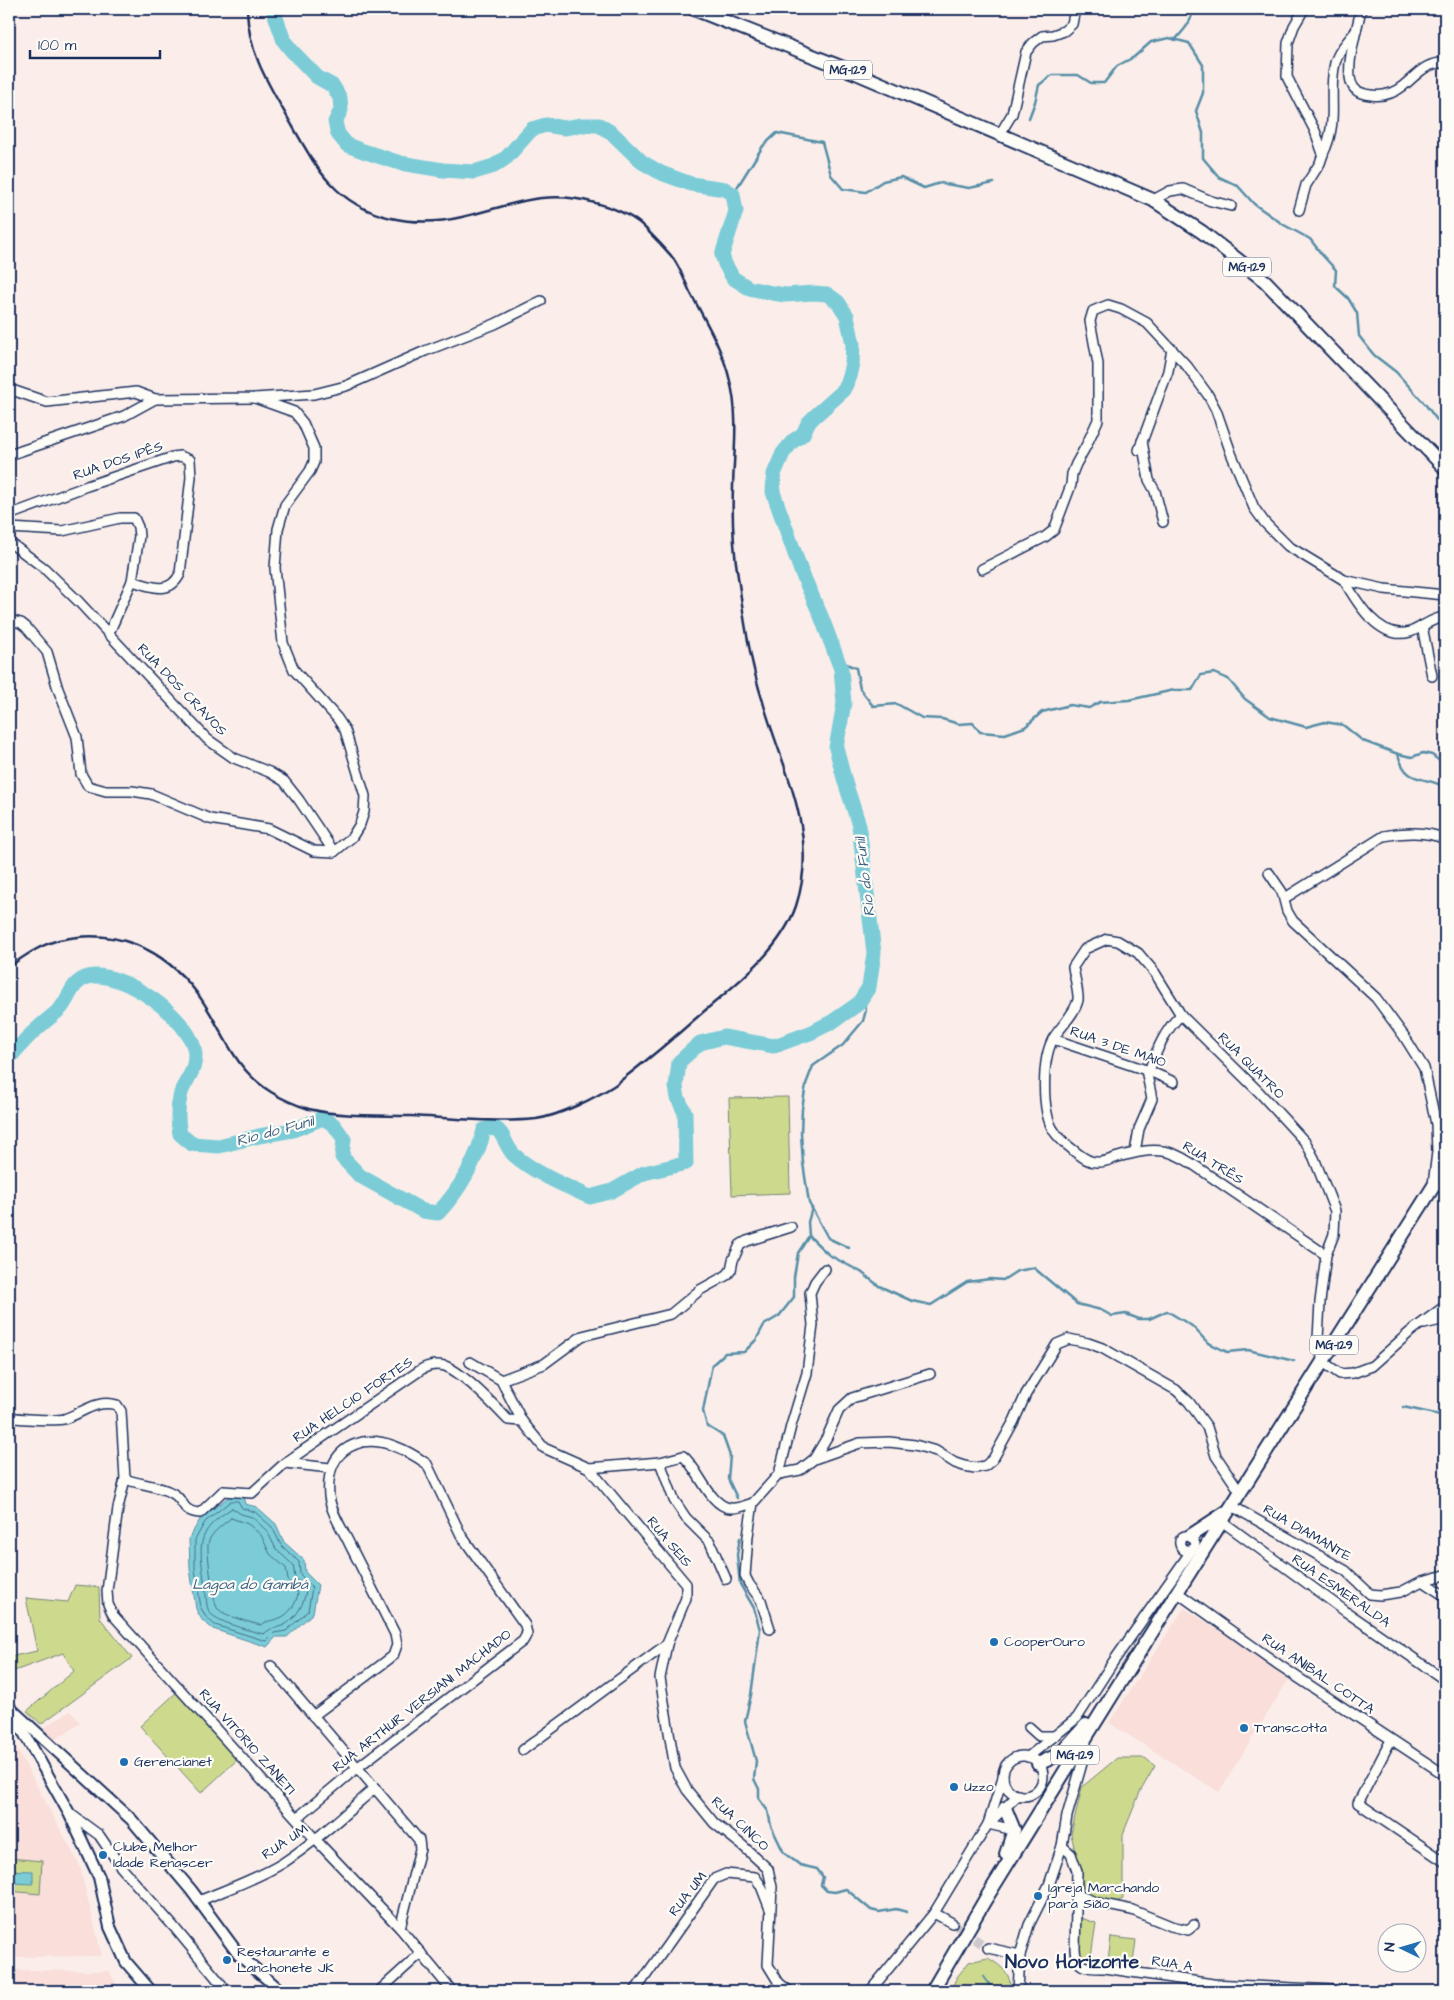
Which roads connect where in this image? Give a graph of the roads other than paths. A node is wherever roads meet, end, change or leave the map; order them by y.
1 (694, 9) edge
2 (1076, 9) edge
3 (1304, 9) edge
4 (1361, 9) edge
5 (1357, 30) junction
6 (1445, 63) edge
7 (1000, 134) junction
8 (1323, 154) junction
9 (1153, 200) junction
10 (1231, 206) dead end
11 (1299, 210) dead end
12 (541, 301) dead end
13 (1172, 349) junction
14 (9, 389) edge
15 (255, 398) junction
16 (155, 399) junction
17 (9, 455) edge
18 (1445, 468) edge
19 (9, 515) edge
20 (1163, 522) dead end
21 (9, 528) edge
22 (9, 542) edge
23 (982, 569) dead end
24 (1344, 580) junction
25 (132, 581) junction
26 (1445, 595) edge
27 (1445, 617) edge
28 (9, 620) edge
29 (1422, 626) junction
30 (109, 633) junction
31 (1432, 676) dead end
32 (1445, 839) edge
33 (334, 852) junction
34 (1269, 873) dead end
35 (1285, 898) junction
36 (1181, 1015) junction
37 (1053, 1040) junction
38 (1148, 1070) junction
39 (1174, 1082) dead end
40 (1135, 1152) junction
41 (1445, 1168) edge
42 (1432, 1188) junction
43 (791, 1227) dead end
44 (1326, 1255) junction
45 (825, 1269) dead end
46 (1445, 1306) edge
47 (1445, 1319) edge
48 (1419, 1326) junction
49 (470, 1362) dead end
50 (1323, 1362) junction
51 (930, 1374) dead end
52 (501, 1380) junction
53 (9, 1417) edge
54 (522, 1421) junction
55 (814, 1459) junction
56 (660, 1462) junction
57 (285, 1463) junction
58 (330, 1468) junction
59 (589, 1468) junction
60 (779, 1474) junction
61 (126, 1479) junction
62 (1241, 1492) junction
63 (753, 1503) junction
64 (1231, 1508) junction
65 (1222, 1522) junction
66 (1190, 1536) joint
67 (1445, 1574) edge
68 (726, 1580) dead end
69 (1422, 1582) junction
70 (1445, 1588) edge
71 (1178, 1593) junction
72 (1445, 1596) edge
73 (770, 1629) dead end
74 (667, 1644) junction
75 (271, 1666) dead end
76 (1445, 1680) edge
77 (1116, 1688) junction
78 (10, 1707) edge
79 (313, 1716) junction
80 (1029, 1727) dead end
81 (1087, 1735) junction
82 (1055, 1736) junction
83 (1391, 1740) junction
84 (1068, 1746) junction
85 (523, 1750) dead end
86 (1038, 1760) junction
87 (358, 1767) junction
88 (1445, 1775) edge
89 (1003, 1777) junction
90 (375, 1788) junction
91 (1052, 1792) junction
92 (1018, 1795) junction
93 (1005, 1808) junction
94 (69, 1812) junction
95 (297, 1818) junction
96 (988, 1824) junction
97 (1014, 1830) junction
98 (315, 1839) junction
99 (1062, 1846) junction
100 (1445, 1862) edge
101 (1075, 1894) junction
102 (985, 1900) junction
103 (199, 1901) junction
104 (771, 1913) junction
105 (934, 1913) junction
106 (952, 1923) tunnel mouth
107 (1194, 1925) dead end
108 (400, 1928) junction
109 (988, 1948) tunnel mouth
110 (421, 1953) junction
111 (1020, 1955) junction
112 (150, 1991) edge
113 (227, 1991) edge
114 (281, 1991) edge
115 (379, 1991) edge
116 (452, 1991) edge
117 (636, 1991) edge
118 (789, 1991) edge
119 (870, 1991) edge
120 (932, 1991) edge
121 (1018, 1991) edge
122 (1354, 1991) edge

1 - 7 main road, MG-129
2 - 7 street
3 - 8 street
4 - 5 street
5 - 6 street
5 - 8 street
7 - 9 main road, MG-129
8 - 11 street
9 - 10 street
9 - 18 main road, MG-129
12 - 15 street
13 - 20 street
13 - 23 street
13 - 24 street
14 - 16 street
15 - 16 street
15 - 33 street
16 - 17 street
19 - 25 street, RUA DOS IPÊS
21 - 25 street
22 - 30 street, RUA DOS CRAVOS
24 - 26 street
24 - 29 street
25 - 30 street
27 - 29 street
28 - 33 street
29 - 31 street
30 - 33 street, RUA DOS CRAVOS
32 - 35 street
34 - 35 street
35 - 42 street
36 - 37 street, RUA QUATRO
36 - 38 street
36 - 44 street, RUA QUATRO
37 - 38 street, RUA 3 DE MAIO
37 - 40 street, RUA TRÊS
38 - 39 street, RUA 3 DE MAIO
38 - 40 street
40 - 44 street, RUA TRÊS
41 - 42 main road, MG-129
42 - 50 main road, MG-129
43 - 52 street
44 - 50 street, RUA QUATRO
45 - 60 street
46 - 48 street
47 - 48 street
48 - 50 street
49 - 52 street
50 - 62 main road, MG-129
51 - 55 street
52 - 54 street
53 - 61 street
54 - 57 street, RUA HELCIO FORTES
54 - 59 street, RUA HELCIO FORTES
55 - 60 street
55 - 62 street
56 - 59 street, RUA HELCIO FORTES
56 - 63 street, RUA HELCIO FORTES
56 - 68 street
57 - 58 street
57 - 61 street, RUA HELCIO FORTES
58 - 79 street
58 - 87 street, RUA ARTHUR VERSIANI MACHADO
59 - 74 street, RUA SEIS
60 - 63 street
61 - 95 street, RUA VITÓRIO ZANETI
62 - 64 main road, MG-129
63 - 73 street
64 - 65 main road, MG-129
64 - 66 main road
64 - 69 street, RUA DIAMANTE
65 - 71 main road, MG-129
65 - 76 street, RUA ESMERALDA
66 - 82 street
67 - 69 street, RUA DIAMANTE
69 - 70 street
69 - 72 street
71 - 77 main road, MG-129
71 - 83 street, RUA ANIBAL COTTA
74 - 85 street
74 - 104 street, RUA CINCO
75 - 79 street
77 - 81 main road, MG-129
77 - 84 main road
78 - 94 street
78 - 103 street
79 - 87 street
80 - 82 street
81 - 91 main road, MG-129
81 - 99 street
82 - 86 street
82 - 86 street
83 - 88 street, RUA ANIBAL COTTA
83 - 100 street
84 - 86 main road
84 - 91 main road
86 - 89 street
86 - 92 street
87 - 90 street
87 - 95 street, RUA ARTHUR VERSIANI MACHADO
89 - 92 street
89 - 96 street
90 - 98 street, RUA UM
90 - 108 street
91 - 102 main road, MG-129
92 - 93 street
93 - 96 street
93 - 97 main road
94 - 112 street
94 - 113 street
95 - 98 street, RUA VITÓRIO ZANETI
96 - 97 street
96 - 105 street
97 - 102 main road
98 - 103 street, RUA UM
98 - 108 street, RUA VITÓRIO ZANETI
99 - 101 street, RUA A
99 - 111 street
101 - 107 street
101 - 122 street, RUA A
102 - 120 main road, MG-129
103 - 114 street
104 - 117 street, RUA UM
104 - 118 street, RUA CINCO
105 - 106 street
105 - 119 street
108 - 110 street, RUA VITÓRIO ZANETI
109 - 111 street
110 - 115 street
110 - 116 street, RUA VITÓRIO ZANETI
111 - 121 street

